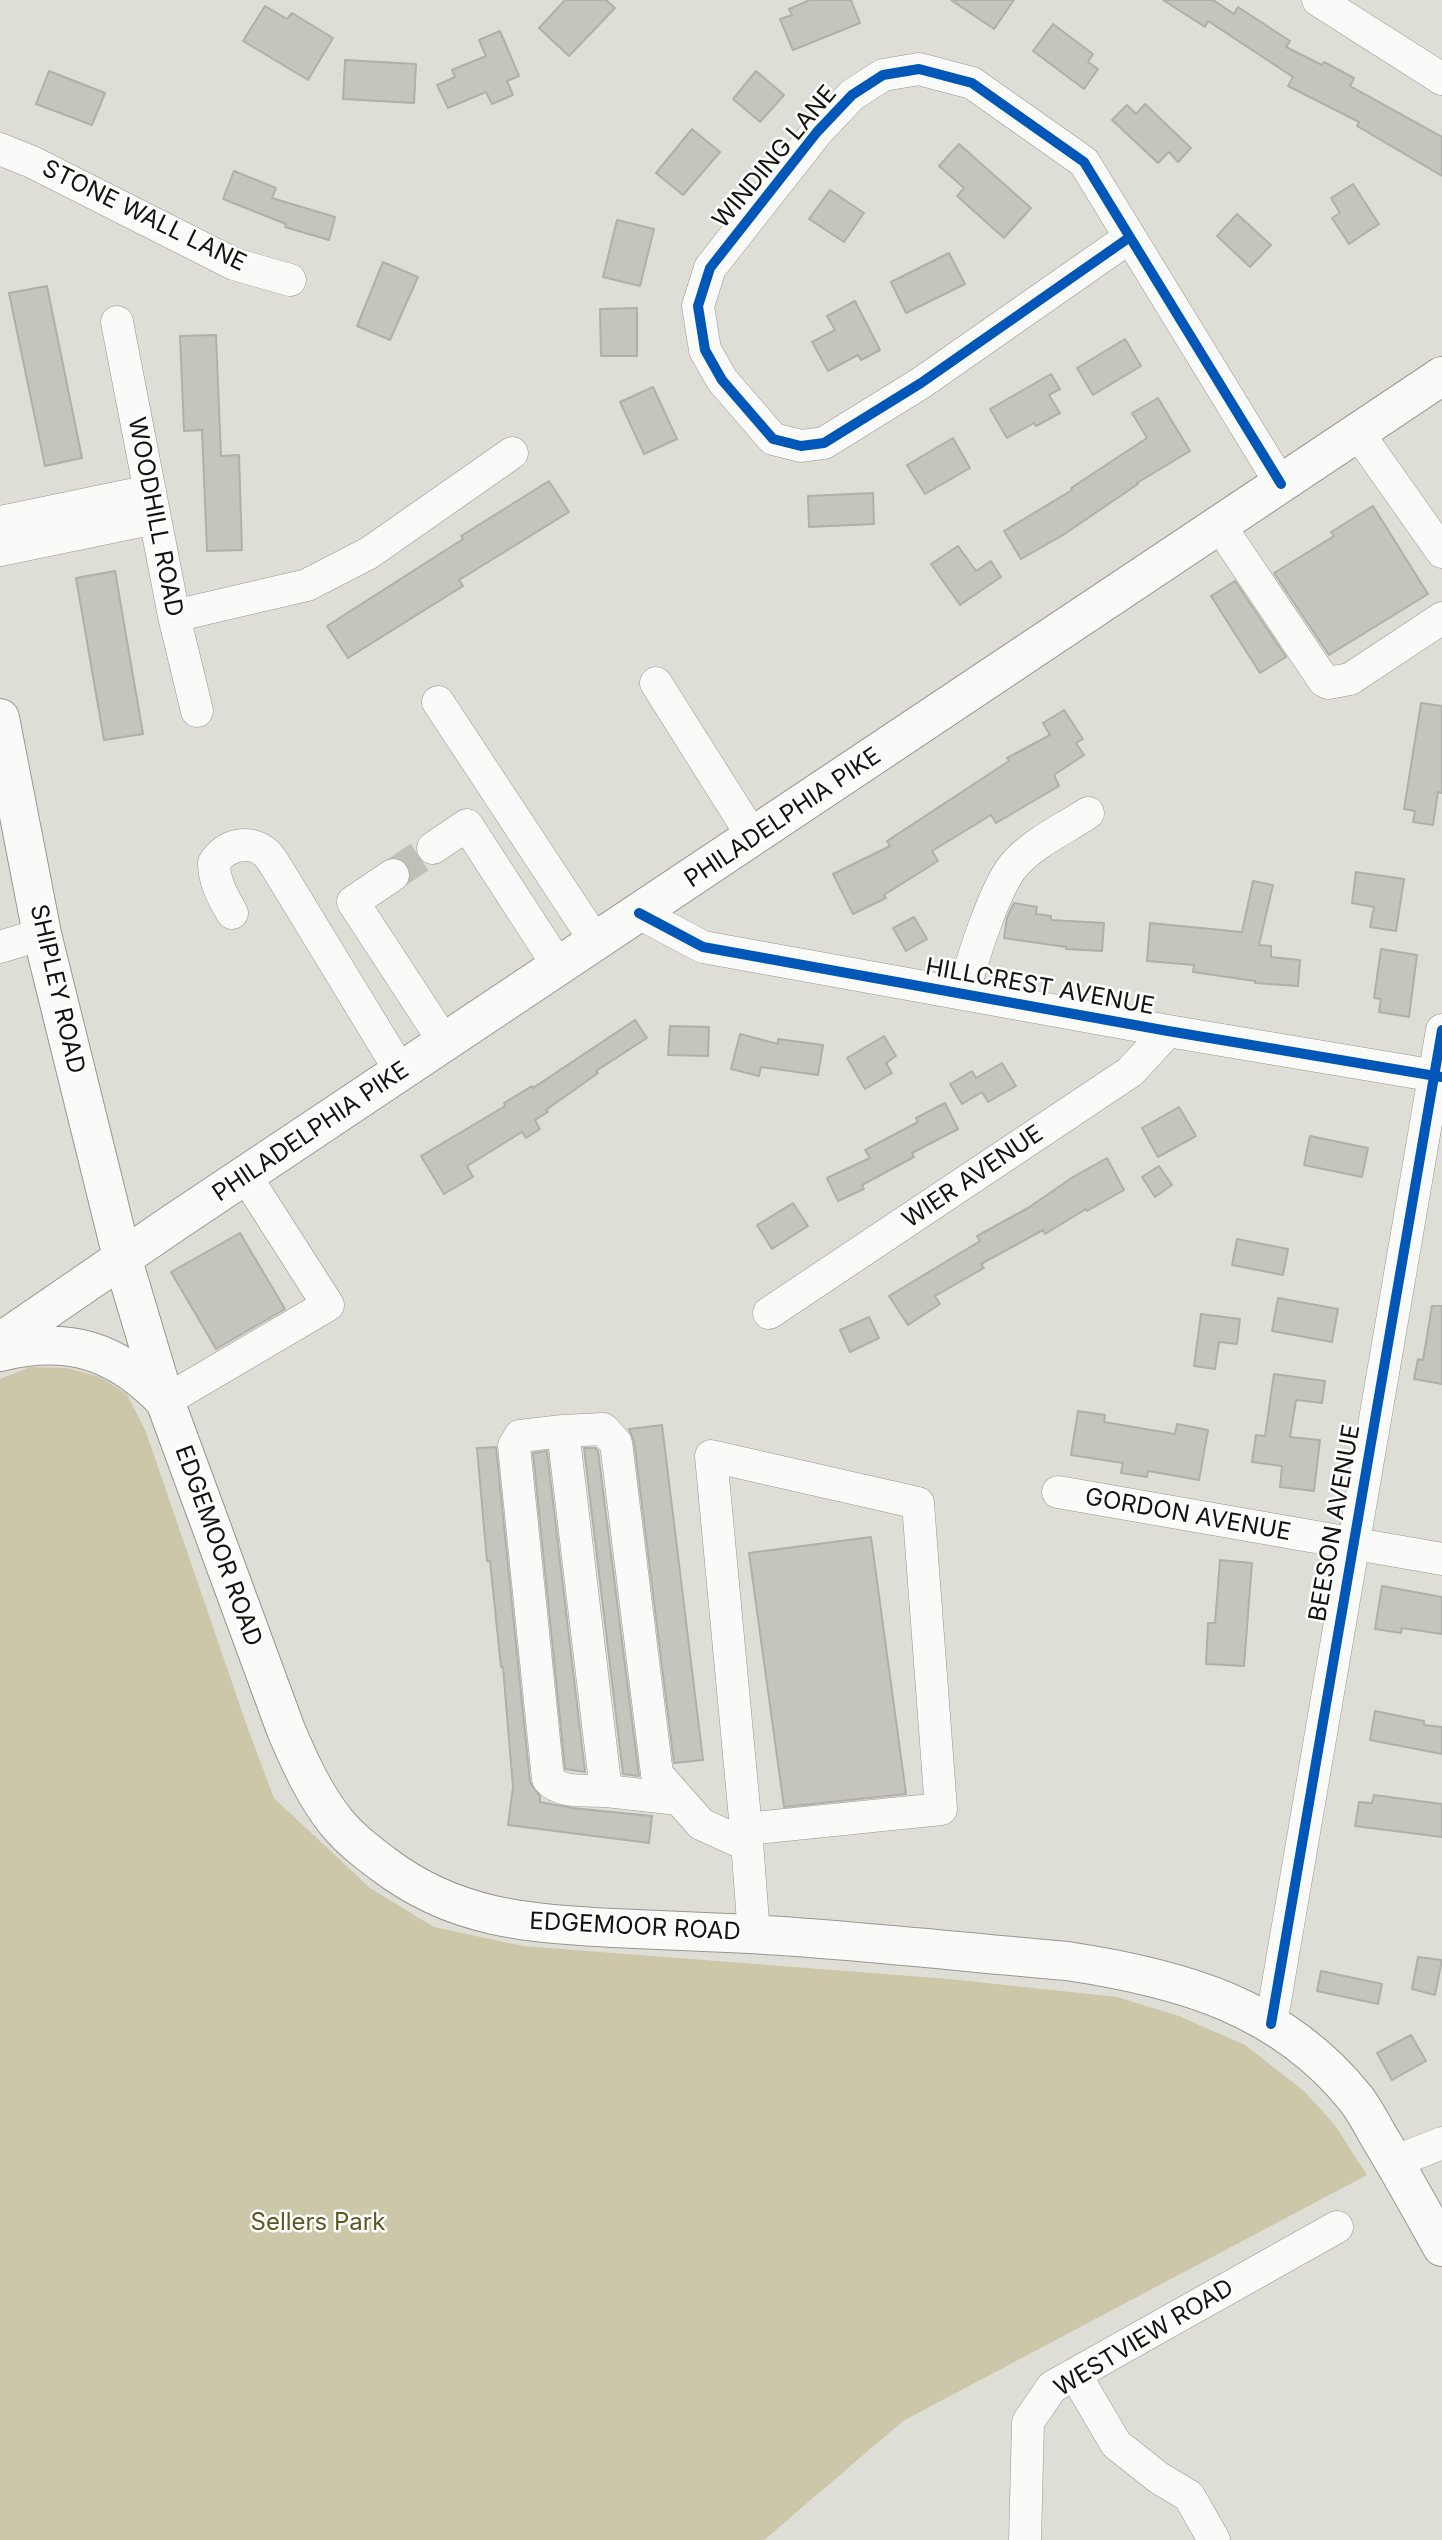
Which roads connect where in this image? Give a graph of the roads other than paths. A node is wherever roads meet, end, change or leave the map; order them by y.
1 (1318, 0) edge
2 (1442, 79) edge
3 (0, 149) edge
4 (1130, 237) junction
5 (290, 280) dead end
6 (117, 322) dead end
7 (1442, 376) edge
8 (1358, 433) junction
9 (512, 453) dead end
10 (1282, 484) junction
11 (153, 505) junction
12 (0, 522) edge
13 (1220, 526) junction
14 (0, 550) edge
15 (1442, 552) edge
16 (174, 616) junction
17 (1442, 618) edge
18 (656, 683) dead end
19 (438, 702) dead end
20 (197, 711) dead end
21 (0, 718) edge
22 (1088, 813) dead end
23 (753, 838) junction
24 (433, 848) tunnel mouth
25 (393, 875) tunnel mouth
26 (232, 913) dead end
27 (639, 914) junction
28 (42, 934) junction
29 (596, 942) junction
30 (0, 947) edge
31 (559, 967) junction
32 (964, 994) junction
33 (1442, 1030) edge
34 (1168, 1031) junction
35 (445, 1043) junction
36 (401, 1072) junction
37 (1438, 1076) edge
38 (245, 1175) junction
39 (122, 1257) junction
40 (769, 1313) dead end
41 (0, 1342) edge
42 (0, 1352) edge
43 (165, 1401) junction
44 (564, 1431) junction
45 (1058, 1492) dead end
46 (1353, 1544) junction
47 (1442, 1559) edge
48 (606, 1791) junction
49 (679, 1799) junction
50 (747, 1837) junction
51 (754, 1935) junction
52 (1271, 2024) junction
53 (1442, 2143) edge
54 (1394, 2162) junction
55 (1337, 2227) dead end
56 (1442, 2247) edge
57 (1075, 2374) junction
58 (1025, 2540) edge
59 (1214, 2540) edge

1 - 2 street
3 - 5 street, STONE WALL LANE
4 - 4 street, WINDING LANE
4 - 10 street, WINDING LANE
6 - 11 street, WOODHILL ROAD
7 - 8 main road, PHILADELPHIA PIKE
8 - 10 main road, PHILADELPHIA PIKE
8 - 15 street
9 - 16 street
10 - 13 main road, PHILADELPHIA PIKE
11 - 12 street
11 - 14 street
11 - 16 street, WOODHILL ROAD
13 - 17 street
13 - 23 main road, PHILADELPHIA PIKE
16 - 20 street, WOODHILL ROAD
18 - 23 street
19 - 29 street
21 - 28 main road, SHIPLEY ROAD
22 - 32 street
23 - 27 main road, PHILADELPHIA PIKE
24 - 31 street
25 - 35 street
26 - 36 street
27 - 29 main road, PHILADELPHIA PIKE
27 - 32 street, HILLCREST AVENUE
28 - 30 street
28 - 39 main road, SHIPLEY ROAD
29 - 31 main road, PHILADELPHIA PIKE
31 - 35 main road, PHILADELPHIA PIKE
32 - 34 street, HILLCREST AVENUE
33 - 37 street, BEESON AVENUE
34 - 37 street, HILLCREST AVENUE
34 - 40 street, WIER AVENUE
35 - 36 main road, PHILADELPHIA PIKE
36 - 38 main road, PHILADELPHIA PIKE
37 - 46 street, BEESON AVENUE
38 - 39 main road, PHILADELPHIA PIKE
38 - 43 street
39 - 41 main road, PHILADELPHIA PIKE
39 - 43 main road, EDGEMOOR ROAD
42 - 43 main road
43 - 51 main road, EDGEMOOR ROAD
44 - 48 street
44 - 48 street
44 - 49 street
45 - 46 street, GORDON AVENUE
46 - 47 street, GORDON AVENUE
46 - 52 street, BEESON AVENUE
48 - 49 street
49 - 50 street
50 - 50 street
50 - 51 street
51 - 52 main road, EDGEMOOR ROAD
52 - 54 main road, EDGEMOOR ROAD
53 - 54 street
54 - 56 main road, EDGEMOOR ROAD
55 - 57 street, WESTVIEW ROAD
57 - 58 street, WESTVIEW ROAD
57 - 59 street

